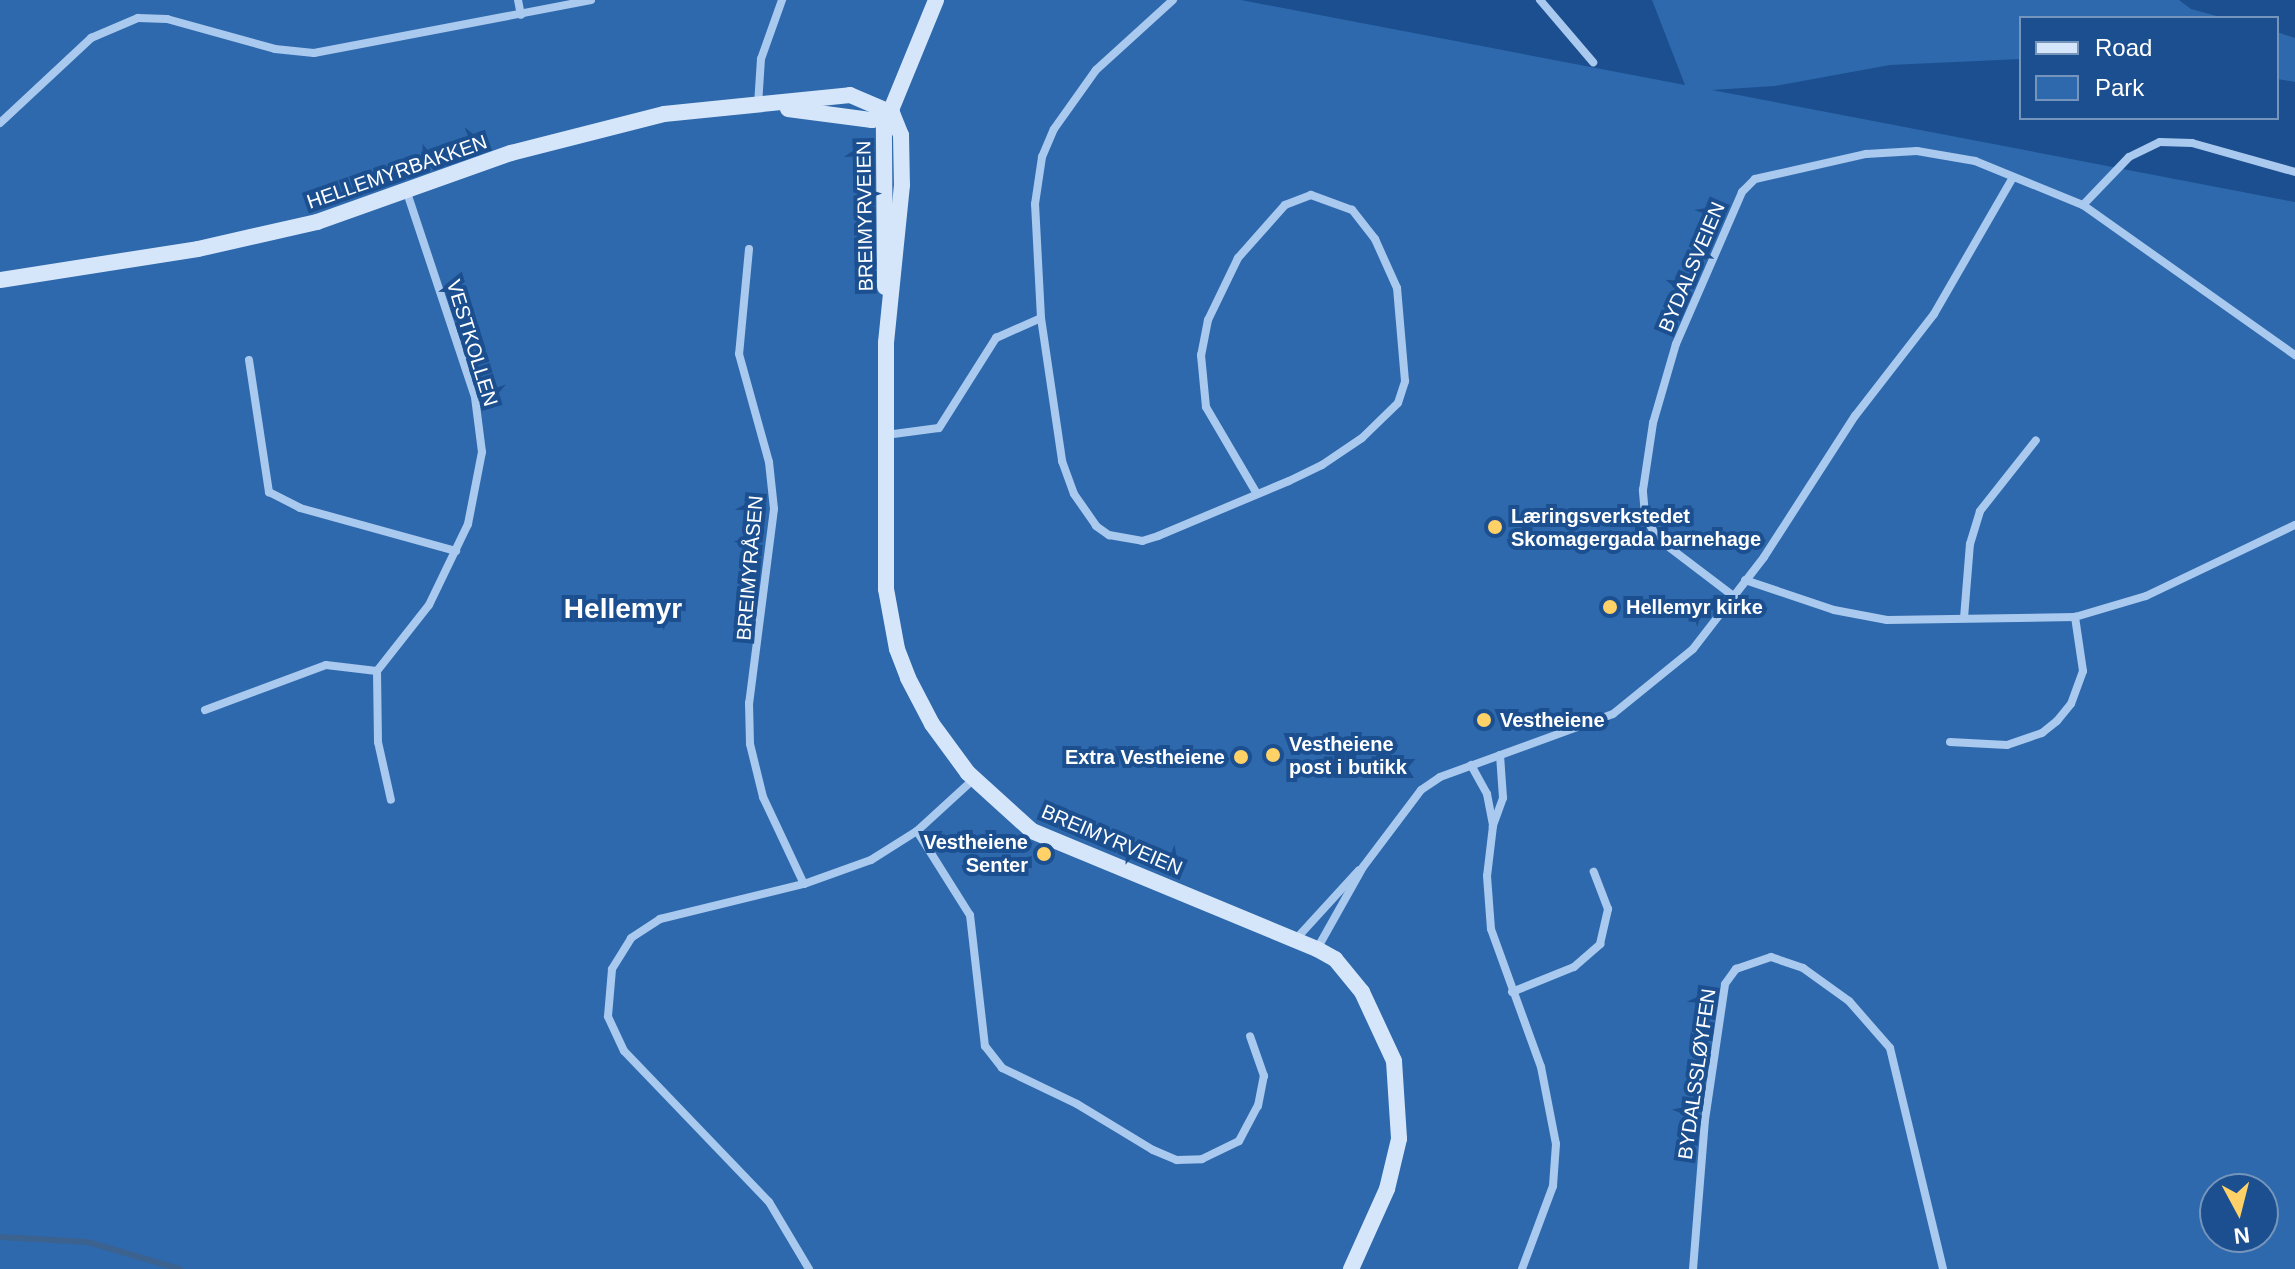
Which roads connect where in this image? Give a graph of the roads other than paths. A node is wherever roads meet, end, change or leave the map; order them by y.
1 (518, 0) edge
2 (591, 0) edge
3 (782, 0) edge
4 (936, 0) edge
5 (1173, 0) edge
6 (1540, 0) edge
7 (521, 15) junction
8 (1593, 62) dead end
9 (758, 106) junction
10 (892, 113) junction
11 (0, 123) edge
12 (2295, 172) edge
13 (2013, 177) junction
14 (407, 193) junction
15 (2083, 205) junction
16 (749, 249) dead end
17 (0, 280) edge
18 (1041, 318) junction
19 (2295, 355) edge
20 (249, 360) dead end
21 (885, 435) junction
22 (2036, 440) dead end
23 (1257, 494) junction
24 (2295, 525) edge
25 (456, 551) junction
26 (1745, 580) junction
27 (1732, 595) junction
28 (2075, 617) junction
29 (1964, 618) junction
30 (377, 671) junction
31 (205, 710) dead end
32 (1950, 742) dead end
33 (1500, 755) junction
34 (1471, 765) junction
35 (974, 779) junction
36 (391, 800) dead end
37 (1493, 826) junction
38 (917, 831) junction
39 (1363, 867) junction
40 (1594, 872) dead end
41 (804, 884) junction
42 (1296, 939) junction
43 (1317, 949) junction
44 (1512, 992) junction
45 (1250, 1036) dead end
46 (809, 1269) edge
47 (1351, 1269) edge
48 (1522, 1269) edge
49 (1693, 1269) edge
50 (1943, 1269) edge

1 - 7 street
2 - 7 street
3 - 9 street
4 - 10 street
5 - 18 street
6 - 8 street
7 - 11 street
9 - 10 street, HELLEMYRBAKKEN
9 - 14 street, HELLEMYRBAKKEN
10 - 21 street, BREIMYRVEIEN
12 - 15 street
13 - 15 street, BYDALSVEIEN
13 - 26 street
13 - 27 street, BYDALSVEIEN
14 - 17 street, HELLEMYRBAKKEN
14 - 25 street, VESTKOLLEN
15 - 19 street, BYDALSVEIEN
16 - 41 street, BREIMYRÅSEN
18 - 21 street
18 - 23 street
20 - 25 street
21 - 35 street, BREIMYRVEIEN
22 - 29 street
23 - 23 street
24 - 28 street
25 - 30 street, VESTKOLLEN
26 - 27 street
26 - 29 street
27 - 33 street
28 - 29 street
28 - 32 street
30 - 31 street
30 - 36 street
33 - 34 street
33 - 37 street
34 - 37 street
34 - 39 street
35 - 38 street
35 - 42 street, BREIMYRVEIEN
37 - 44 street
38 - 41 street
38 - 45 street
39 - 42 street
39 - 43 street
40 - 44 street
41 - 46 street
42 - 43 street, BREIMYRVEIEN
43 - 47 street, BREIMYRVEIEN
44 - 48 street
49 - 50 street, BYDALSSLØYFEN

